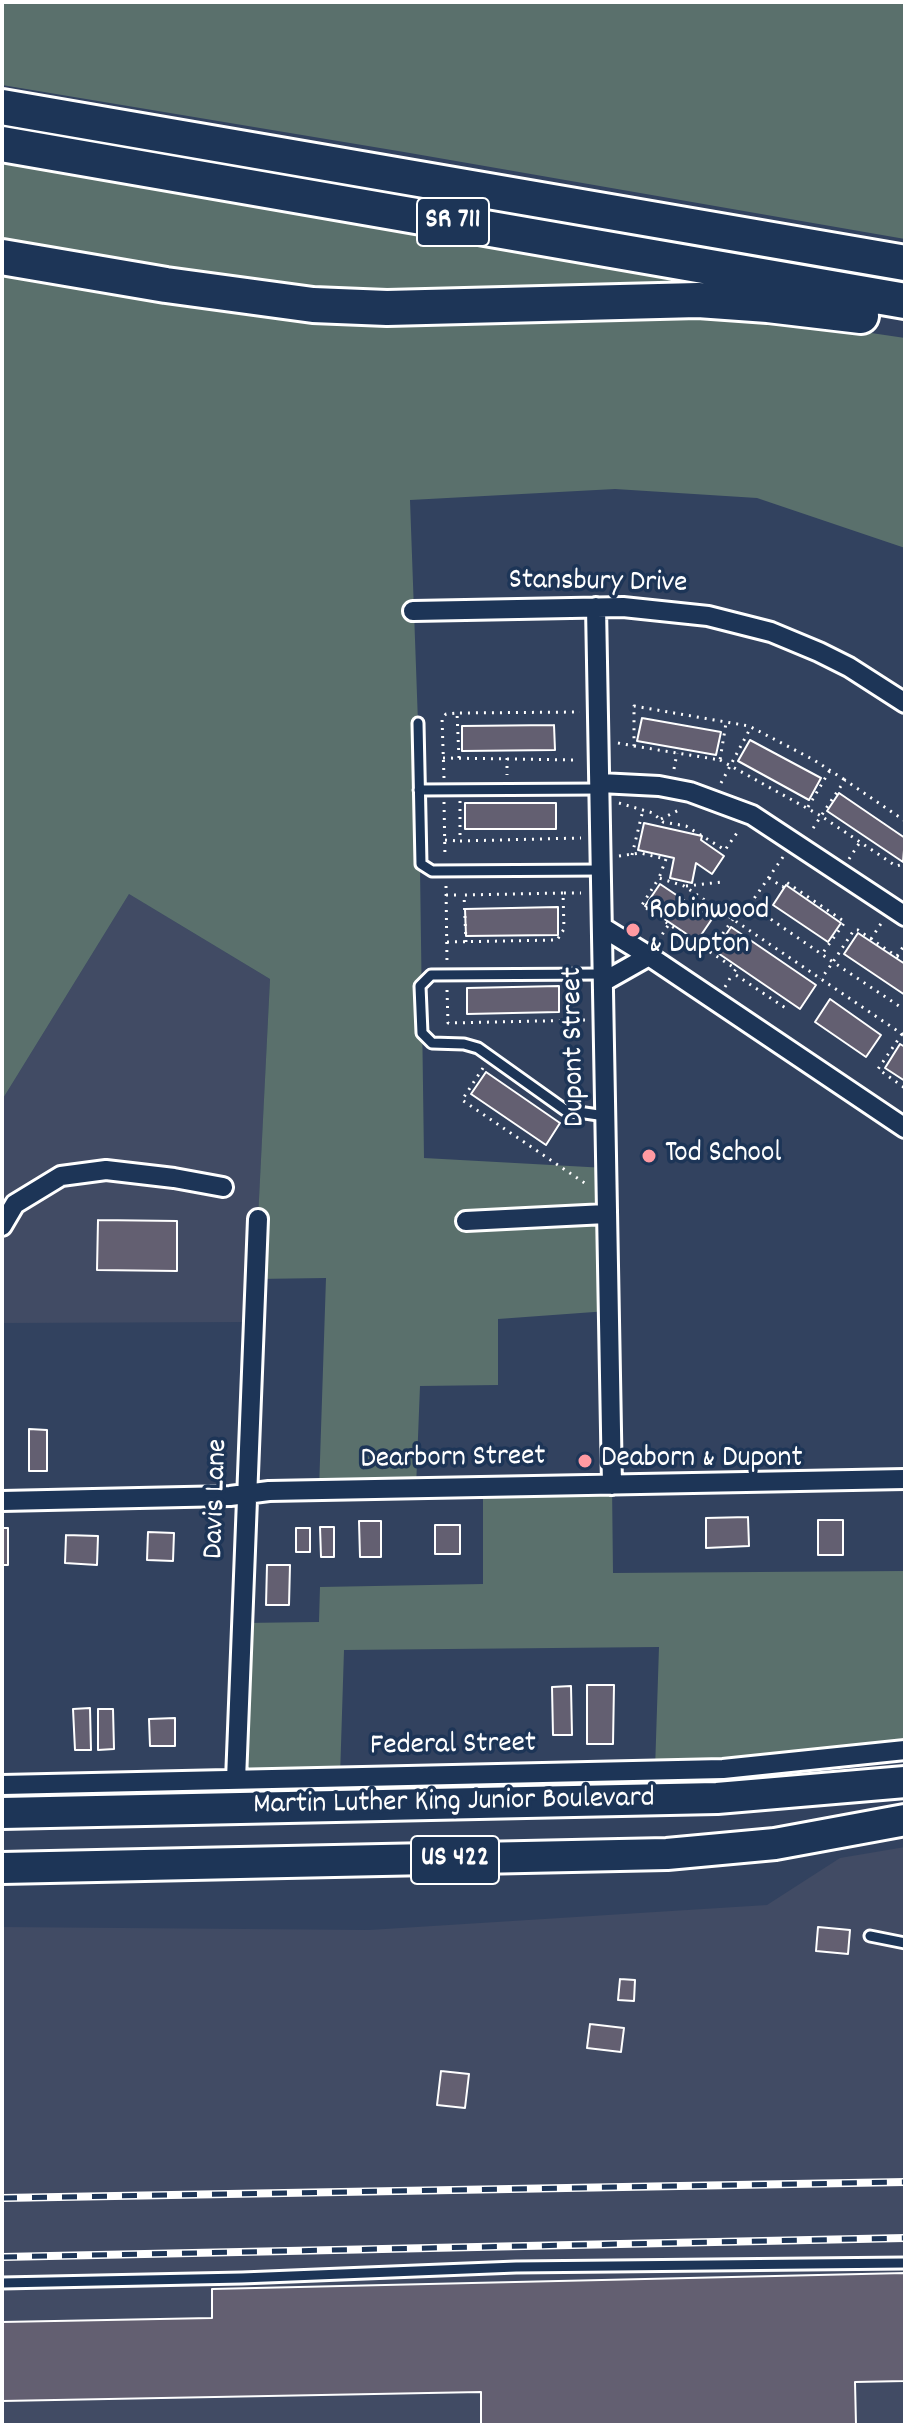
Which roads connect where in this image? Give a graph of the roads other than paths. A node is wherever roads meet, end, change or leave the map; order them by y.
1 (2, 107) edge
2 (2, 144) edge
3 (2, 257) edge
4 (905, 263) edge
5 (905, 301) edge
6 (905, 323) edge
7 (596, 607) junction
8 (413, 611) dead end
9 (905, 703) edge
10 (418, 723) dead end
11 (600, 786) junction
12 (419, 790) junction
13 (601, 870) junction
14 (905, 916) edge
15 (602, 927) junction
16 (649, 956) junction
17 (603, 978) junction
18 (605, 1116) junction
19 (905, 1128) edge
20 (223, 1187) dead end
21 (606, 1214) junction
22 (258, 1219) dead end
23 (466, 1221) dead end
24 (2, 1226) edge
25 (905, 1479) edge
26 (612, 1485) junction
27 (247, 1494) junction
28 (2, 1501) edge
29 (905, 1750) edge
30 (236, 1780) junction
31 (905, 1782) edge
32 (2, 1785) edge
33 (2, 1813) edge
34 (905, 1820) edge
35 (2, 1868) edge
36 (870, 1936) dead end
37 (905, 1943) edge
38 (905, 2263) edge
39 (2, 2283) edge

1 - 4 highway, SR 711
2 - 5 highway, SR 711
3 - 6 highway
7 - 8 street, Stansbury Drive
7 - 9 street, Stansbury Drive
7 - 11 street, Dupont Street
10 - 12 lane
11 - 12 lane
11 - 13 street, Dupont Street
11 - 14 street
12 - 13 lane
13 - 15 street, Dupont Street
15 - 16 street
15 - 17 street, Dupont Street
16 - 17 street
16 - 19 street
17 - 18 street, Dupont Street
17 - 18 lane
18 - 21 street, Dupont Street
20 - 24 street
21 - 23 street
21 - 26 street, Dupont Street
22 - 27 street, Davis Lane
25 - 26 street, Dearborn Street
26 - 27 street, Dearborn Street
27 - 28 street, Dearborn Street
27 - 30 street, Davis Lane
29 - 30 street, Federal Street
30 - 32 street, Federal Street
31 - 33 main road, Martin Luther King Junior Boulevard / US 422
34 - 35 main road, Martin Luther King Junior Boulevard / US 422
36 - 37 lane
38 - 39 lane

